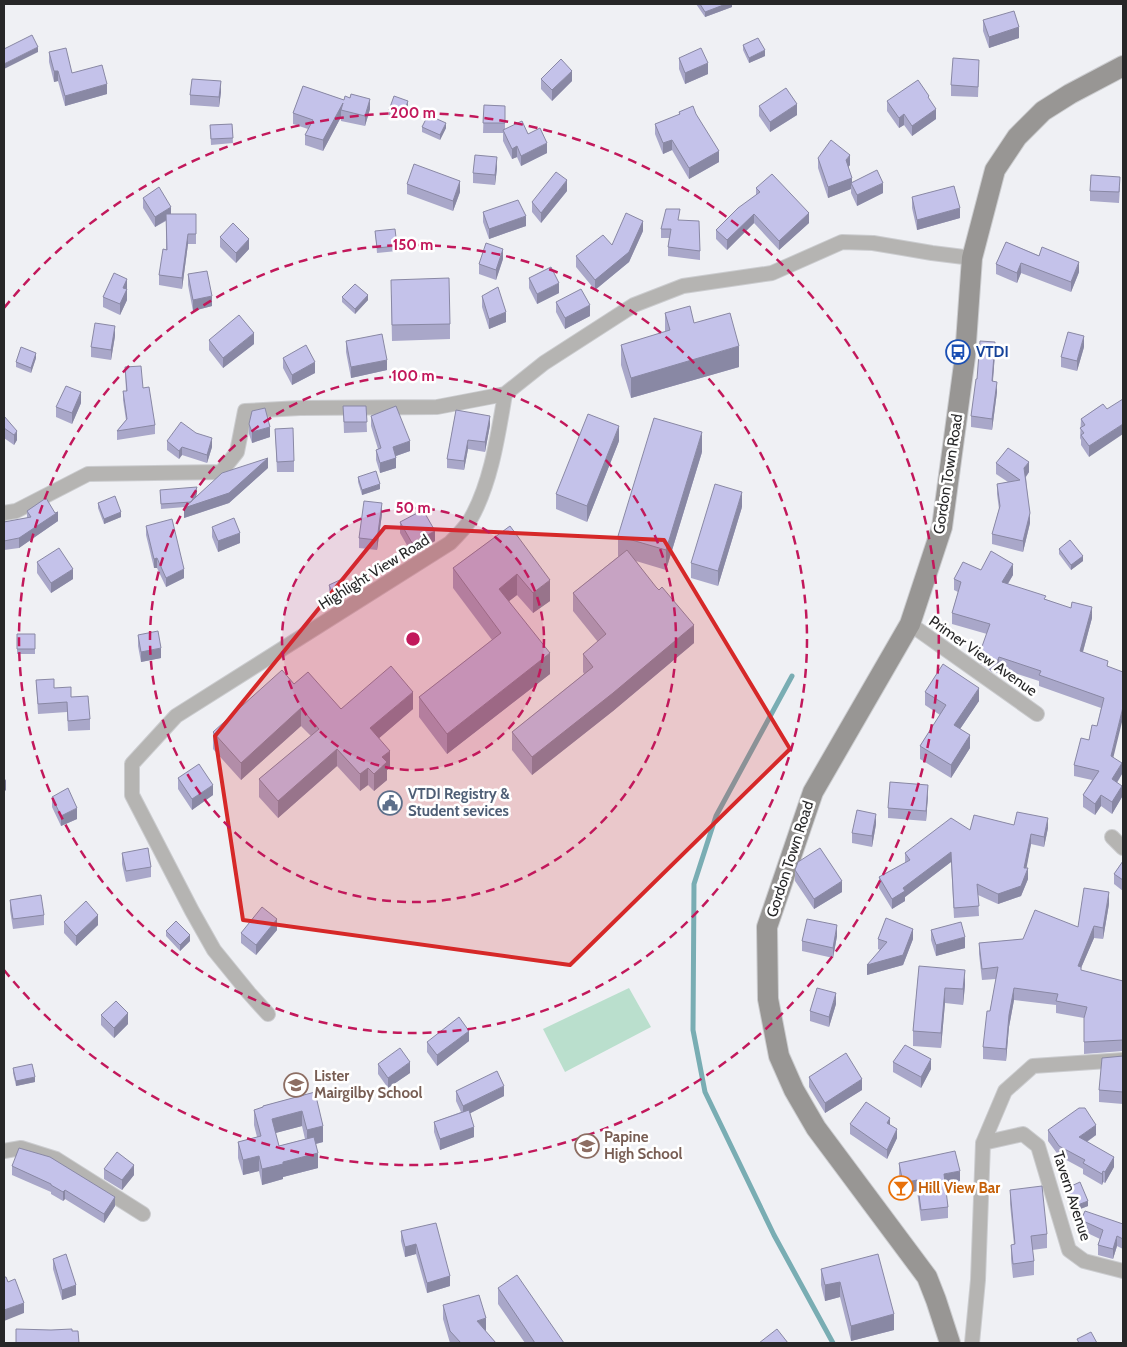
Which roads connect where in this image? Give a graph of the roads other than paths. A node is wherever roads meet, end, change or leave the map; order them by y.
1 (1123, 66) edge
2 (972, 258) junction
3 (505, 394) junction
4 (4, 513) edge
5 (910, 624) junction
6 (1037, 714) dead end
7 (1112, 837) dead end
8 (1123, 848) edge
9 (268, 1014) dead end
10 (1123, 1060) edge
11 (983, 1143) junction
12 (4, 1150) edge
13 (143, 1214) dead end
14 (1123, 1271) edge
15 (950, 1343) edge
16 (972, 1343) edge

1 - 2 main road, Gordon Town Road
2 - 3 street
2 - 5 main road, Gordon Town Road
3 - 4 street
3 - 9 street, Highlight View Road
5 - 6 street, Primer View Avenue
5 - 15 main road, Gordon Town Road
7 - 8 street
10 - 11 street
11 - 14 street, Tavern Avenue
11 - 16 street
12 - 13 street

